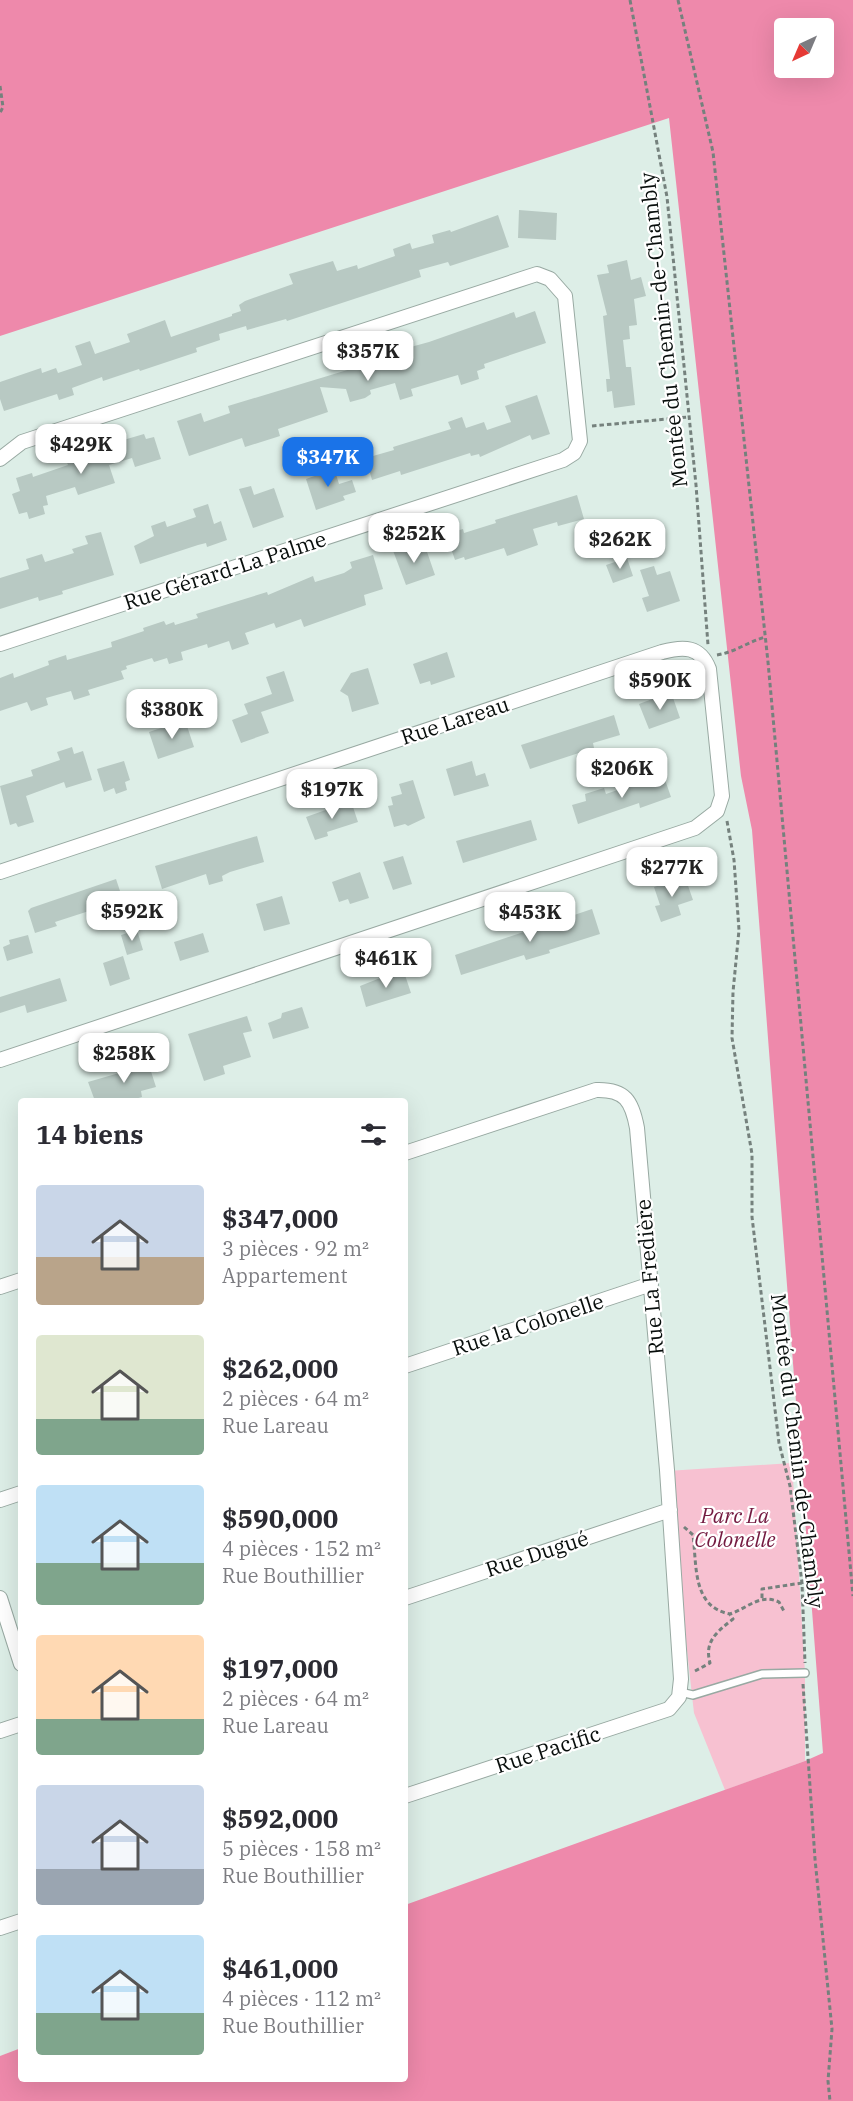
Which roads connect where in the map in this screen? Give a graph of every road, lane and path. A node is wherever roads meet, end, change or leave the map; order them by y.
1 (630, 0) edge
2 (678, 0) edge
3 (0, 86) edge
4 (0, 113) edge
5 (688, 417) junction
6 (579, 434) junction
7 (0, 459) edge
8 (765, 637) junction
9 (0, 644) edge
10 (704, 658) junction
11 (717, 811) junction
12 (0, 872) edge
13 (0, 1060) edge
14 (408, 1152) edge
15 (18, 1281) edge
16 (651, 1284) junction
17 (0, 1287) edge
18 (408, 1365) edge
19 (18, 1494) edge
20 (0, 1500) edge
21 (670, 1510) junction
22 (671, 1531) junction
23 (802, 1583) junction
24 (853, 1596) edge
25 (408, 1597) edge
26 (0, 1598) edge
27 (762, 1598) junction
28 (784, 1613) dead end
29 (729, 1614) junction
30 (18, 1655) edge
31 (805, 1673) junction
32 (691, 1674) dead end
33 (680, 1692) junction
34 (18, 1726) edge
35 (0, 1731) edge
36 (408, 1795) edge
37 (18, 1923) edge
38 (0, 1928) edge
39 (830, 2101) edge

1 - 5 path, Montée du Chemin-de-Chambly
2 - 8 path
3 - 4 path
5 - 6 path
5 - 10 path, Montée du Chemin-de-Chambly
6 - 7 street
6 - 9 street, Rue Gérard-La Palme
8 - 10 path
8 - 24 path
10 - 11 street
10 - 12 street, Rue Lareau
11 - 13 street
11 - 23 path, Montée du Chemin-de-Chambly
14 - 16 street, Rue La Fredière
15 - 17 street
16 - 18 street, Rue la Colonelle
16 - 21 street, Rue La Fredière
19 - 20 street
21 - 22 street, Rue La Fredière
21 - 25 street, Rue Dugué
22 - 29 path
22 - 33 street, Rue La Fredière
23 - 27 path
23 - 31 path, Montée du Chemin-de-Chambly
26 - 30 street
27 - 28 path
27 - 29 path
29 - 32 path
31 - 33 lane
31 - 39 path, Montée du Chemin-de-Chambly
33 - 36 street, Rue Pacific
34 - 35 street
37 - 38 street

